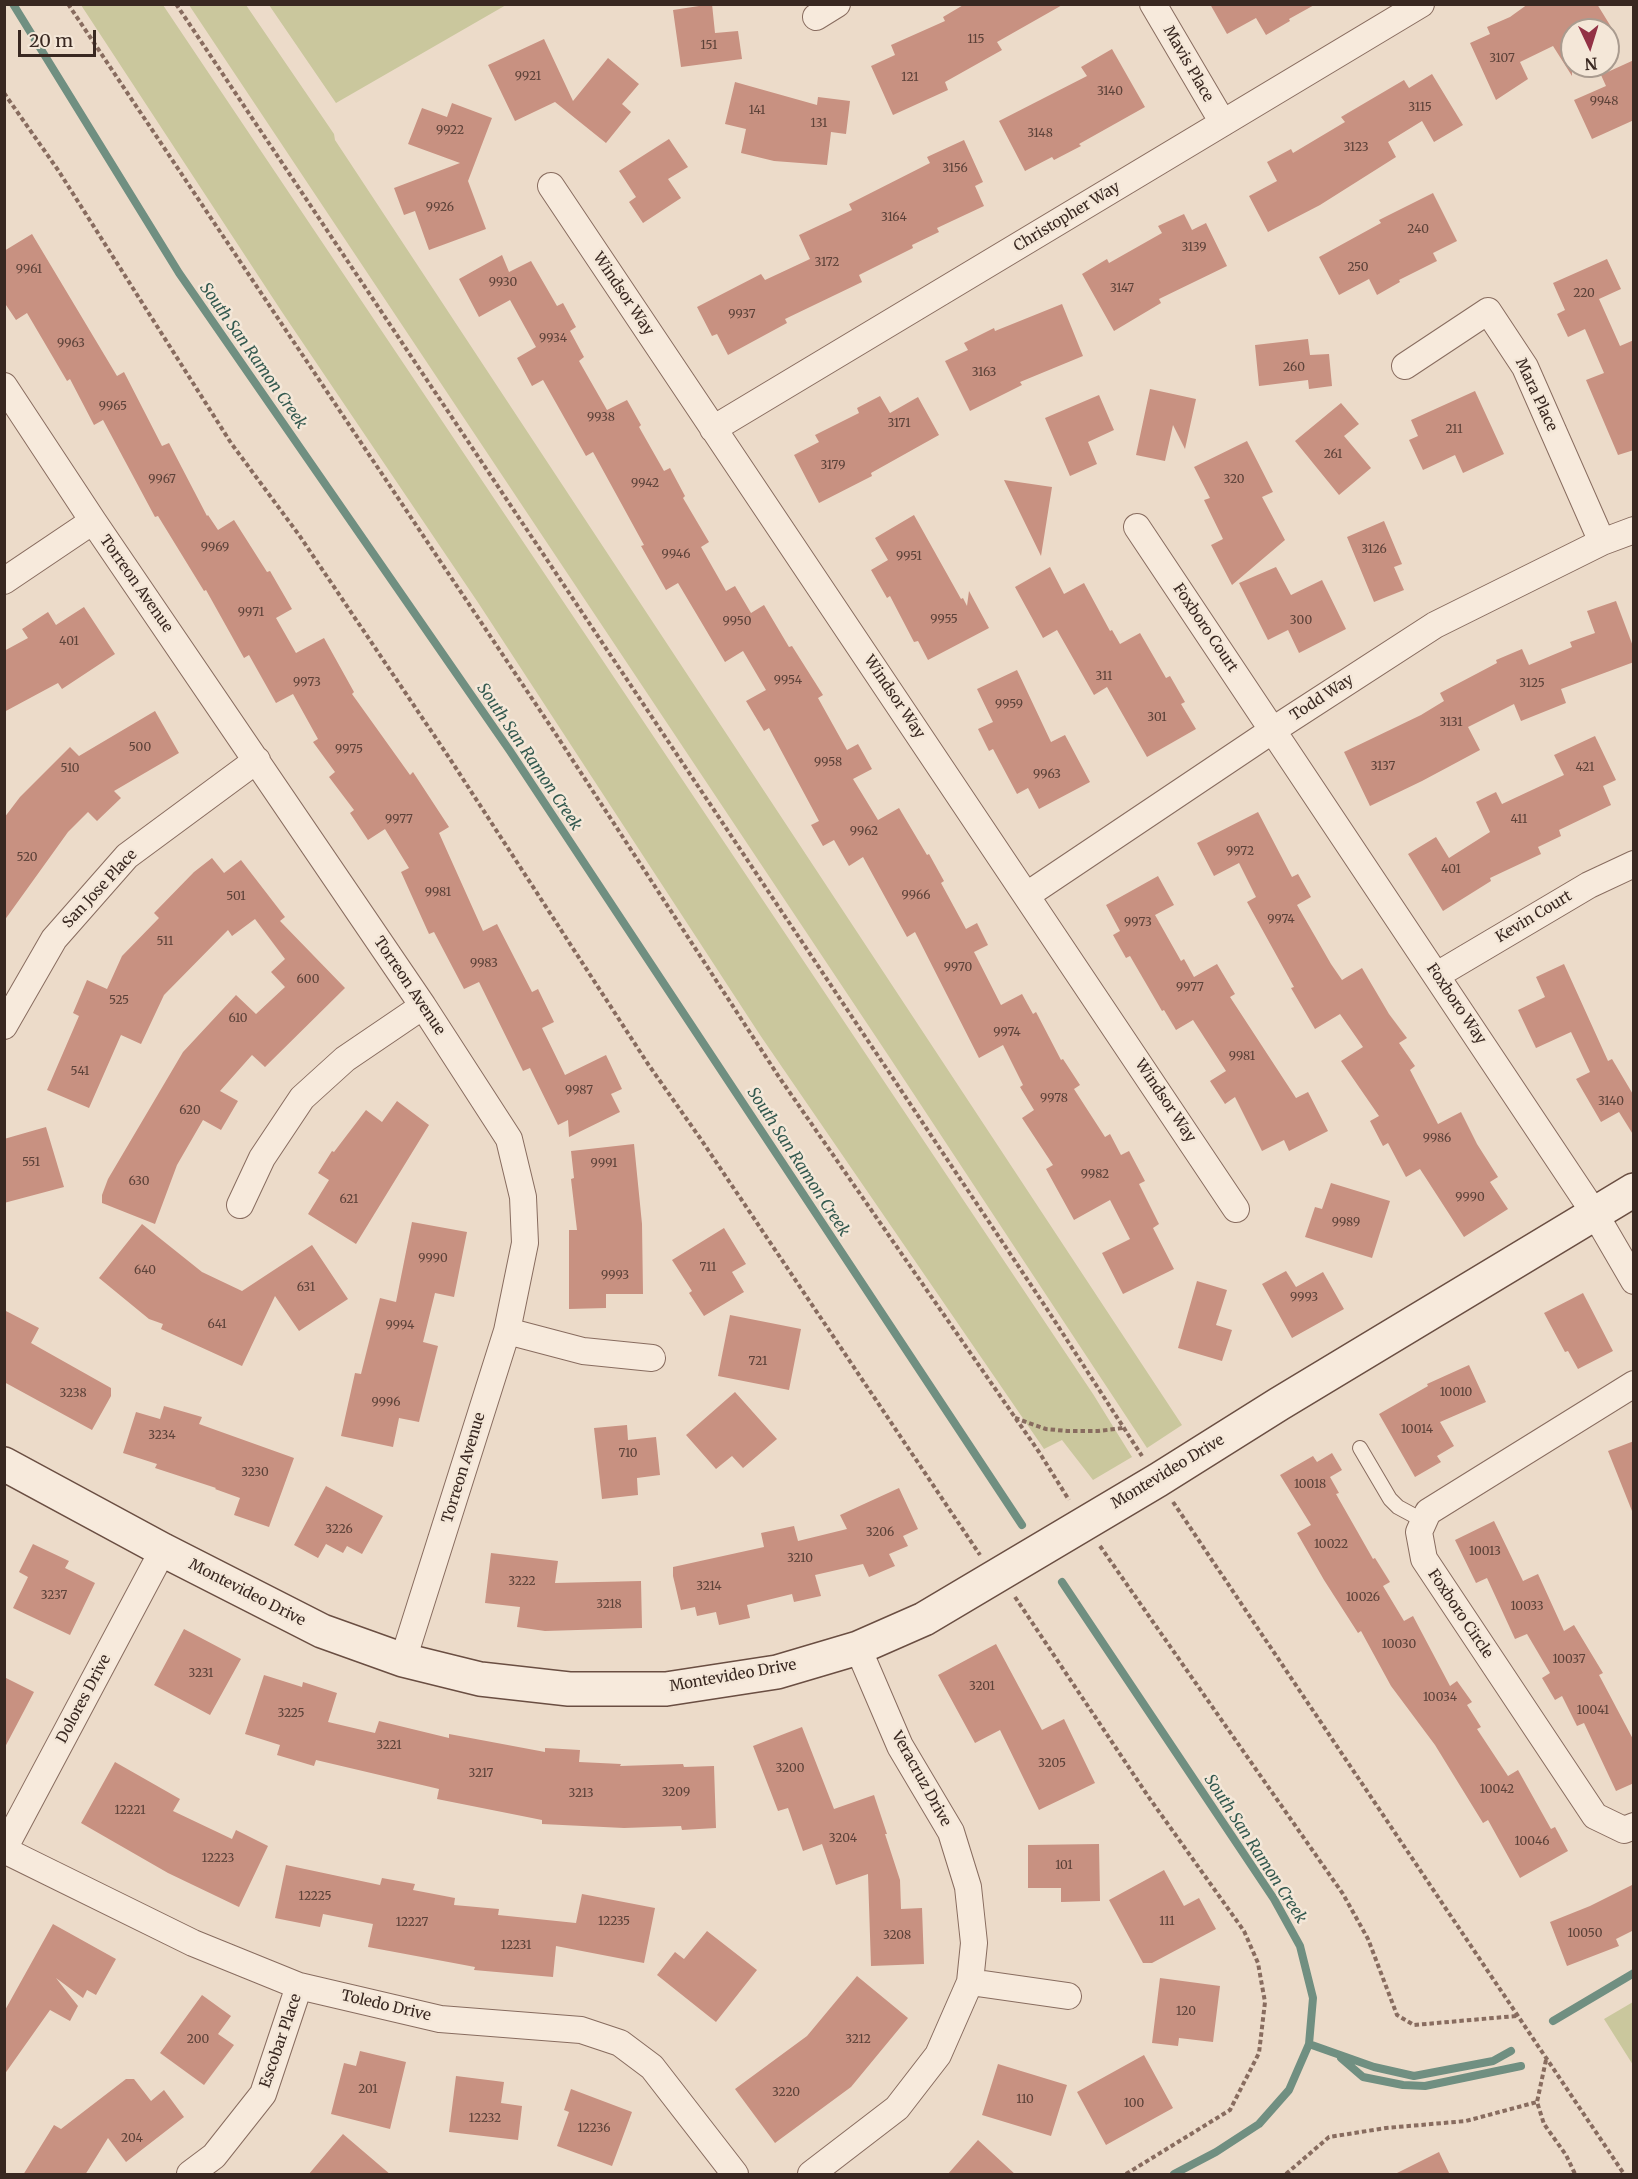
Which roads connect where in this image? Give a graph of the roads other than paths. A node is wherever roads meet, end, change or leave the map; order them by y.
1 (1153, 4) edge
2 (1421, 4) edge
3 (1223, 123) junction
4 (551, 186) dead end
5 (1405, 366) dead end
6 (4, 386) edge
7 (713, 429) junction
8 (93, 521) junction
9 (1137, 527) dead end
10 (1634, 530) edge
11 (1602, 542) junction
12 (4, 581) edge
13 (1273, 729) junction
14 (257, 760) junction
15 (1634, 864) edge
16 (1027, 895) junction
17 (1437, 975) junction
18 (423, 1006) junction
19 (4, 1026) edge
20 (1634, 1190) edge
21 (240, 1205) dead end
22 (1236, 1209) dead end
23 (1595, 1214) junction
24 (1634, 1281) edge
25 (507, 1331) junction
26 (652, 1358) dead end
27 (1634, 1384) edge
28 (1360, 1448) dead end
29 (4, 1464) edge
30 (1424, 1521) junction
31 (163, 1550) junction
32 (858, 1648) junction
33 (403, 1660) junction
34 (1634, 1826) edge
35 (4, 1850) edge
36 (970, 1982) junction
37 (299, 1986) junction
38 (1068, 1996) dead end
39 (190, 2175) edge
40 (735, 2175) edge
41 (811, 2175) edge

1 - 3 street, Mavis Place
2 - 3 street, Christopher Way
3 - 7 street, Christopher Way
4 - 7 street, Windsor Way
5 - 11 street, Mara Place
6 - 8 street, Torreon Avenue
7 - 16 street, Windsor Way
8 - 12 street
8 - 14 street, Torreon Avenue
9 - 13 street, Foxboro Court
10 - 11 street, Todd Way
11 - 13 street, Todd Way
13 - 16 street, Todd Way
13 - 17 street, Foxboro Way
14 - 18 street, Torreon Avenue
14 - 19 street, San Jose Place
15 - 17 street, Kevin Court
16 - 22 street, Windsor Way
17 - 23 street, Foxboro Way
18 - 21 street
18 - 25 street, Torreon Avenue
20 - 23 street, Montevideo Drive
23 - 24 street, Foxboro Way
23 - 32 street, Montevideo Drive
25 - 26 street
25 - 33 street, Torreon Avenue
27 - 30 street
28 - 30 lane
29 - 31 street, Montevideo Drive
30 - 34 street, Foxboro Circle
31 - 33 street, Montevideo Drive
31 - 35 street, Dolores Drive
32 - 33 street, Montevideo Drive
32 - 36 street, Veracruz Drive
35 - 37 street, Toledo Drive
36 - 38 street
36 - 41 street, Veracruz Drive
37 - 39 street, Escobar Place
37 - 40 street, Toledo Drive

